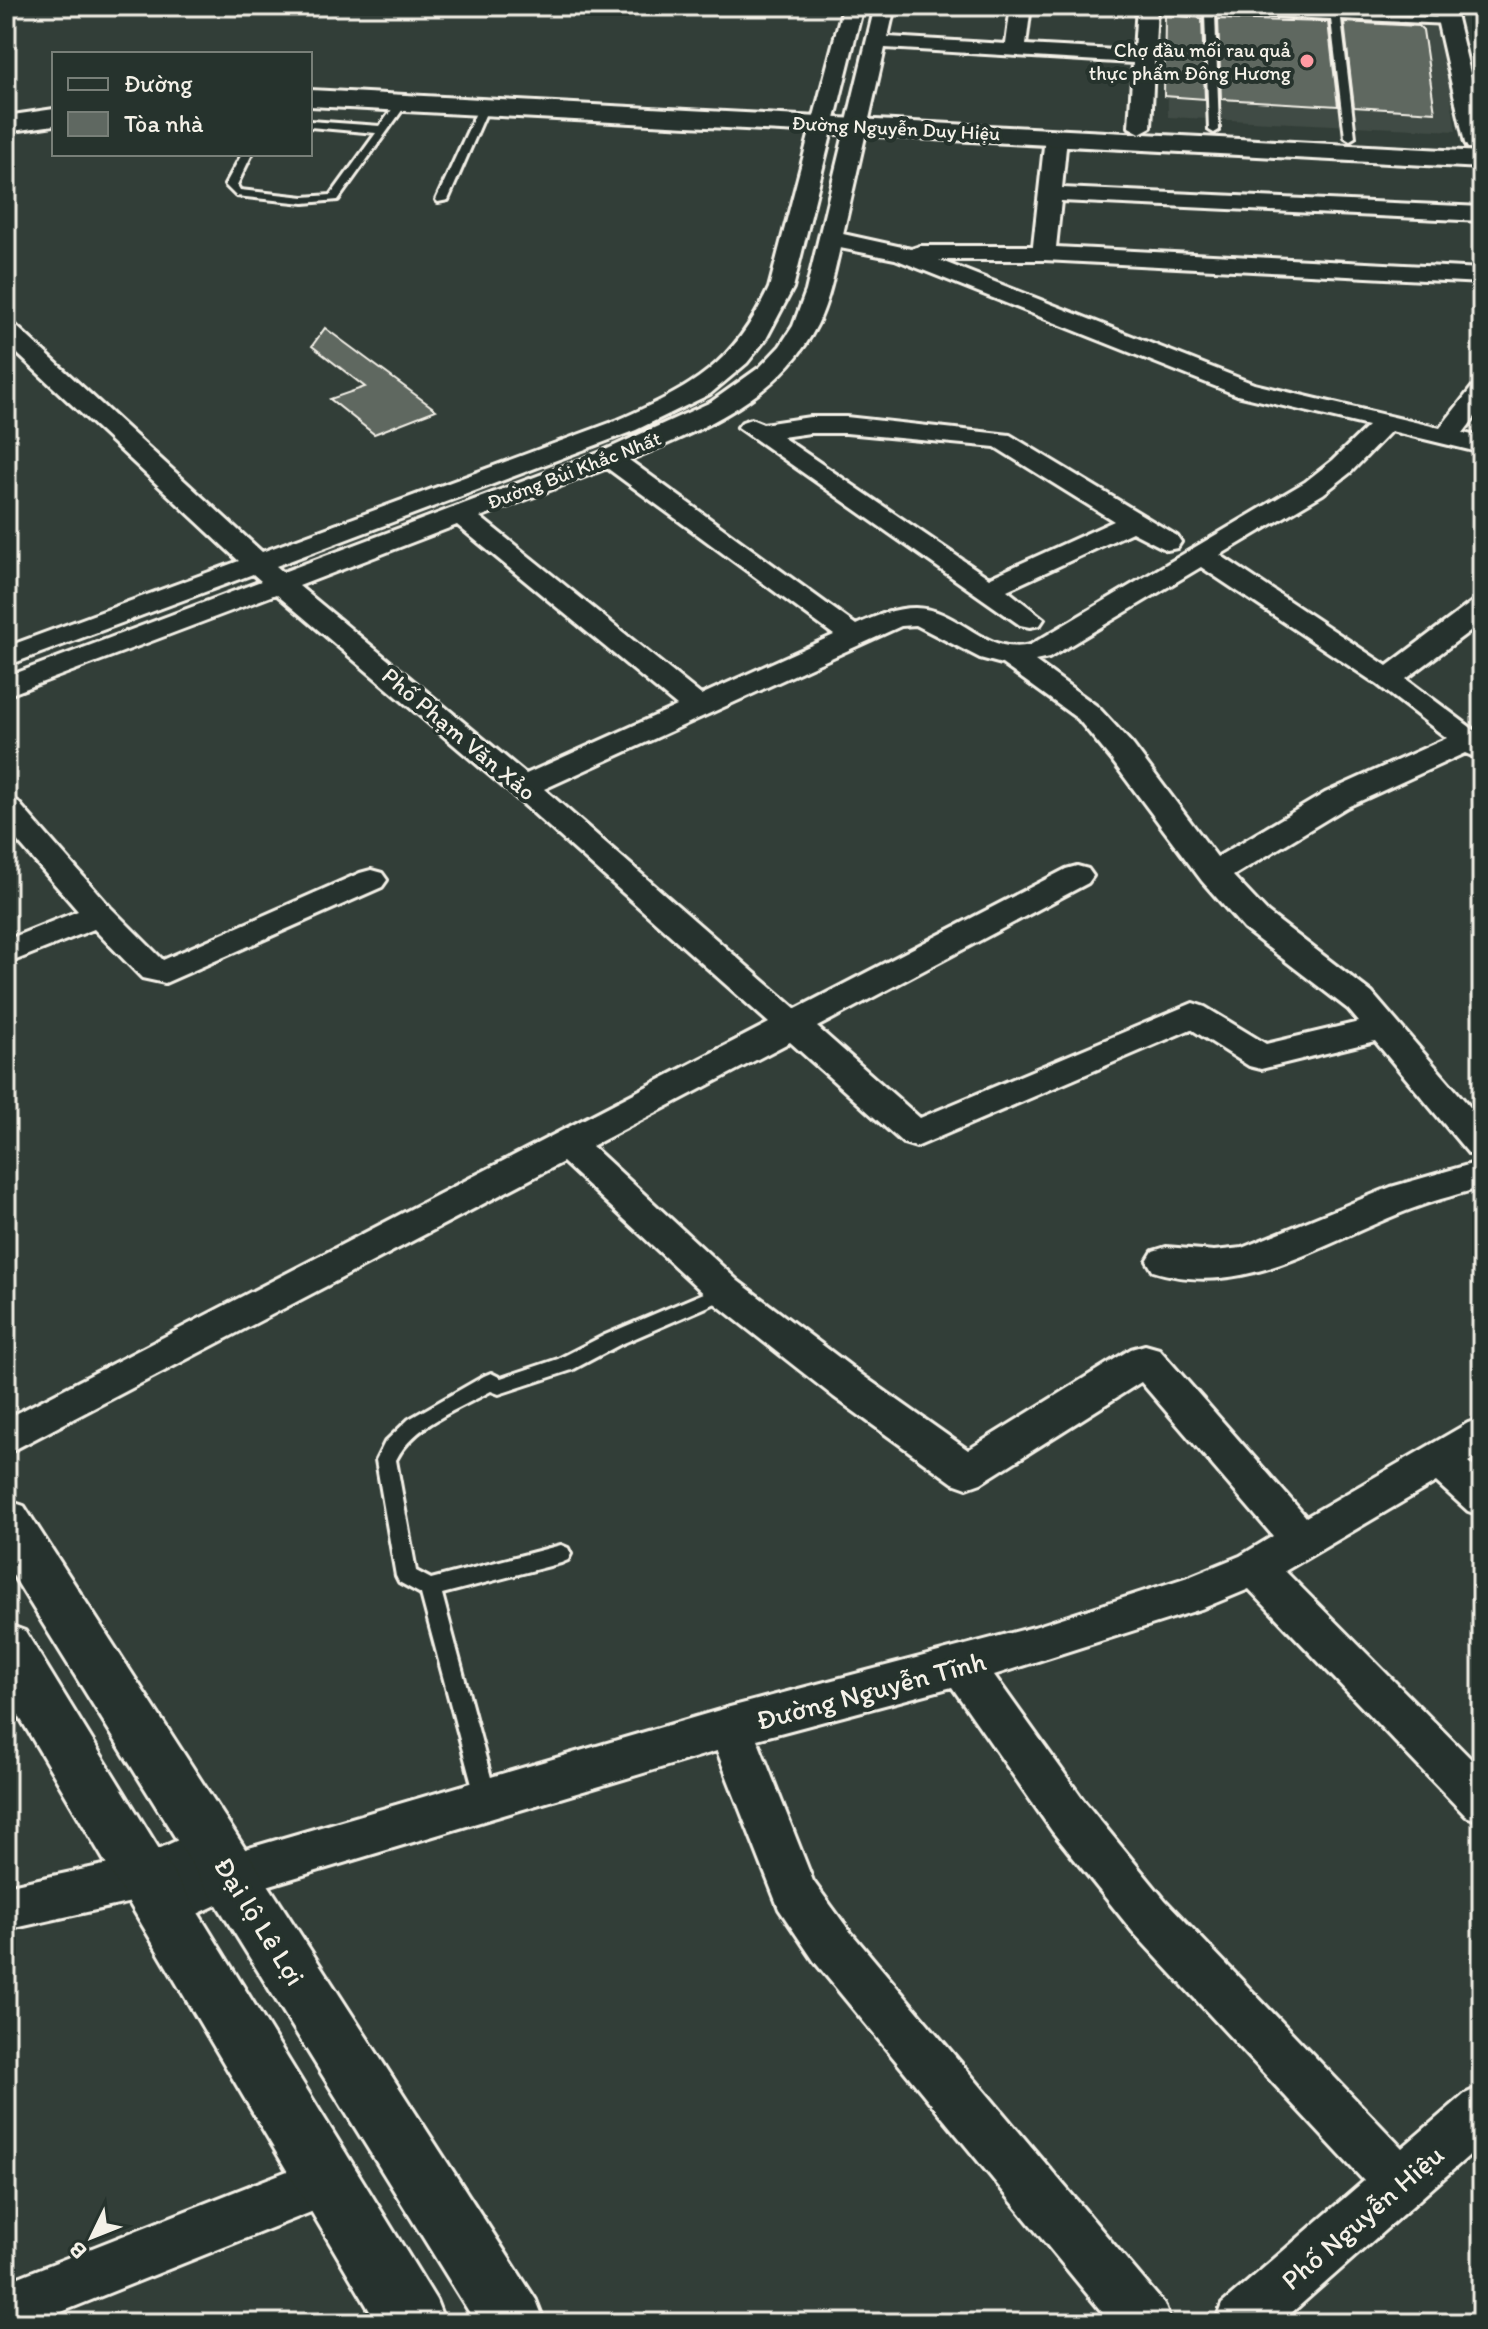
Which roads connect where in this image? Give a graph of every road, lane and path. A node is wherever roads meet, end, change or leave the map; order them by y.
1 (853, 6) edge
2 (885, 6) edge
3 (1021, 6) edge
4 (1147, 6) edge
5 (1210, 10) junction
6 (1446, 14) edge
7 (1336, 16) junction
8 (878, 42) junction
9 (1015, 49) junction
10 (1144, 58) junction
11 (312, 83) edge
12 (312, 98) edge
13 (52, 101) edge
14 (403, 102) junction
15 (484, 106) junction
16 (6, 108) edge
17 (52, 117) edge
18 (824, 118) junction
19 (860, 120) junction
20 (6, 124) edge
21 (312, 124) edge
22 (1140, 127) junction
23 (384, 130) junction
24 (1214, 130) junction
25 (1056, 137) junction
26 (1350, 137) junction
27 (1481, 155) edge
28 (246, 156) edge
29 (1051, 194) junction
30 (442, 200) dead end
31 (1482, 214) edge
32 (831, 239) junction
33 (901, 253) junction
34 (1044, 253) junction
35 (1482, 276) edge
36 (6, 330) edge
37 (1482, 391) edge
38 (720, 407) junction
39 (1386, 422) junction
40 (759, 432) junction
41 (1447, 436) junction
42 (1482, 445) edge
43 (610, 458) junction
44 (461, 515) junction
45 (1133, 522) junction
46 (1167, 542) dead end
47 (1203, 556) junction
48 (268, 573) junction
49 (989, 588) junction
50 (1482, 608) edge
51 (1030, 619) dead end
52 (852, 635) junction
53 (6, 657) edge
54 (1012, 658) junction
55 (1388, 679) junction
56 (6, 687) edge
57 (697, 707) junction
58 (1475, 746) edge
59 (523, 787) junction
60 (6, 808) edge
61 (1213, 874) junction
62 (1077, 876) dead end
63 (371, 880) dead end
64 (99, 915) junction
65 (6, 953) edge
66 (794, 1025) junction
67 (1382, 1028) junction
68 (567, 1144) junction
69 (1482, 1145) edge
70 (1482, 1174) edge
71 (1166, 1261) dead end
72 (725, 1291) junction
73 (1482, 1434) edge
74 (6, 1438) edge
75 (1440, 1461) junction
76 (1482, 1499) edge
77 (6, 1521) edge
78 (1302, 1541) junction
79 (561, 1554) dead end
80 (1255, 1568) junction
81 (430, 1588) junction
82 (6, 1647) edge
83 (962, 1665) junction
84 (730, 1727) junction
85 (486, 1800) junction
86 (1482, 1801) edge
87 (222, 1860) junction
88 (156, 1892) junction
89 (6, 1908) edge
90 (1482, 2111) edge
91 (328, 2180) junction
92 (1400, 2183) junction
93 (6, 2308) edge
94 (413, 2323) edge
95 (513, 2323) edge
96 (1145, 2323) edge
97 (1241, 2323) edge

1 - 18 street, Đường Bùi Khắc Nhất
2 - 8 street, Đường Bùi Khắc Nhất
3 - 9 street
4 - 5 lane
4 - 10 street
5 - 7 lane
5 - 24 lane
6 - 7 lane
6 - 27 street
7 - 26 lane
8 - 9 street
8 - 19 street, Đường Bùi Khắc Nhất
9 - 10 street
10 - 22 street
11 - 18 street, Đường Nguyễn Duy Hiệu
12 - 14 street, Đường Nguyễn Duy Hiệu
13 - 16 street
14 - 15 street, Đường Nguyễn Duy Hiệu
14 - 23 lane
15 - 18 street, Đường Nguyễn Duy Hiệu
15 - 30 lane
17 - 20 street
18 - 19 street, Đường Nguyễn Duy Hiệu
18 - 48 street, Đường Bùi Khắc Nhất
19 - 22 street, Đường Nguyễn Duy Hiệu
19 - 25 street, Đường Nguyễn Duy Hiệu
19 - 32 street, Đường Bùi Khắc Nhất
21 - 23 lane
22 - 24 street, Đường Nguyễn Duy Hiệu
23 - 28 lane
24 - 26 street, Đường Nguyễn Duy Hiệu
25 - 27 street, Đường Nguyễn Duy Hiệu
25 - 29 street
26 - 27 street, Đường Nguyễn Duy Hiệu
29 - 31 street
29 - 34 street
32 - 33 street
32 - 38 street, Đường Bùi Khắc Nhất
33 - 34 street
33 - 39 street
34 - 35 street
36 - 48 street, Phố Phạm Văn Xảo
37 - 41 street
38 - 40 street
38 - 43 street, Đường Bùi Khắc Nhất
39 - 41 street
39 - 47 street
40 - 45 street
40 - 49 street
41 - 42 street
43 - 44 street, Đường Bùi Khắc Nhất
43 - 52 street
44 - 48 street, Đường Bùi Khắc Nhất
44 - 57 street
45 - 46 street
45 - 49 street
47 - 54 street
47 - 55 street
48 - 53 street, Đường Bùi Khắc Nhất
48 - 56 street, Đường Bùi Khắc Nhất
48 - 59 street, Phố Phạm Văn Xảo
49 - 51 street
50 - 55 street
52 - 54 street
52 - 57 street
54 - 61 street
55 - 58 street
57 - 59 street
58 - 61 street
59 - 66 street, Phố Phạm Văn Xảo
60 - 64 street
61 - 67 street
62 - 66 street
63 - 64 street
64 - 65 street
66 - 67 street, Phố Phạm Văn Xảo
66 - 68 street
67 - 69 street
68 - 72 street
68 - 74 street
70 - 71 street
72 - 78 street
72 - 81 lane
73 - 75 street, Đường Nguyễn Tĩnh
75 - 76 street
75 - 78 street, Đường Nguyễn Tĩnh
77 - 87 street, Đại lộ Lê Lợi
78 - 80 street, Đường Nguyễn Tĩnh
79 - 81 lane
80 - 83 street, Đường Nguyễn Tĩnh
80 - 86 street
81 - 85 lane
82 - 88 street
83 - 84 street, Đường Nguyễn Tĩnh
83 - 92 street
84 - 85 street, Đường Nguyễn Tĩnh
84 - 96 street
85 - 87 street, Đường Nguyễn Tĩnh
87 - 88 street, Đường Nguyễn Tĩnh
87 - 95 street, Đại lộ Lê Lợi
88 - 89 street
88 - 91 street
90 - 92 street, Phố Nguyễn Hiệu
91 - 93 street
91 - 94 street
92 - 97 street, Phố Nguyễn Hiệu

